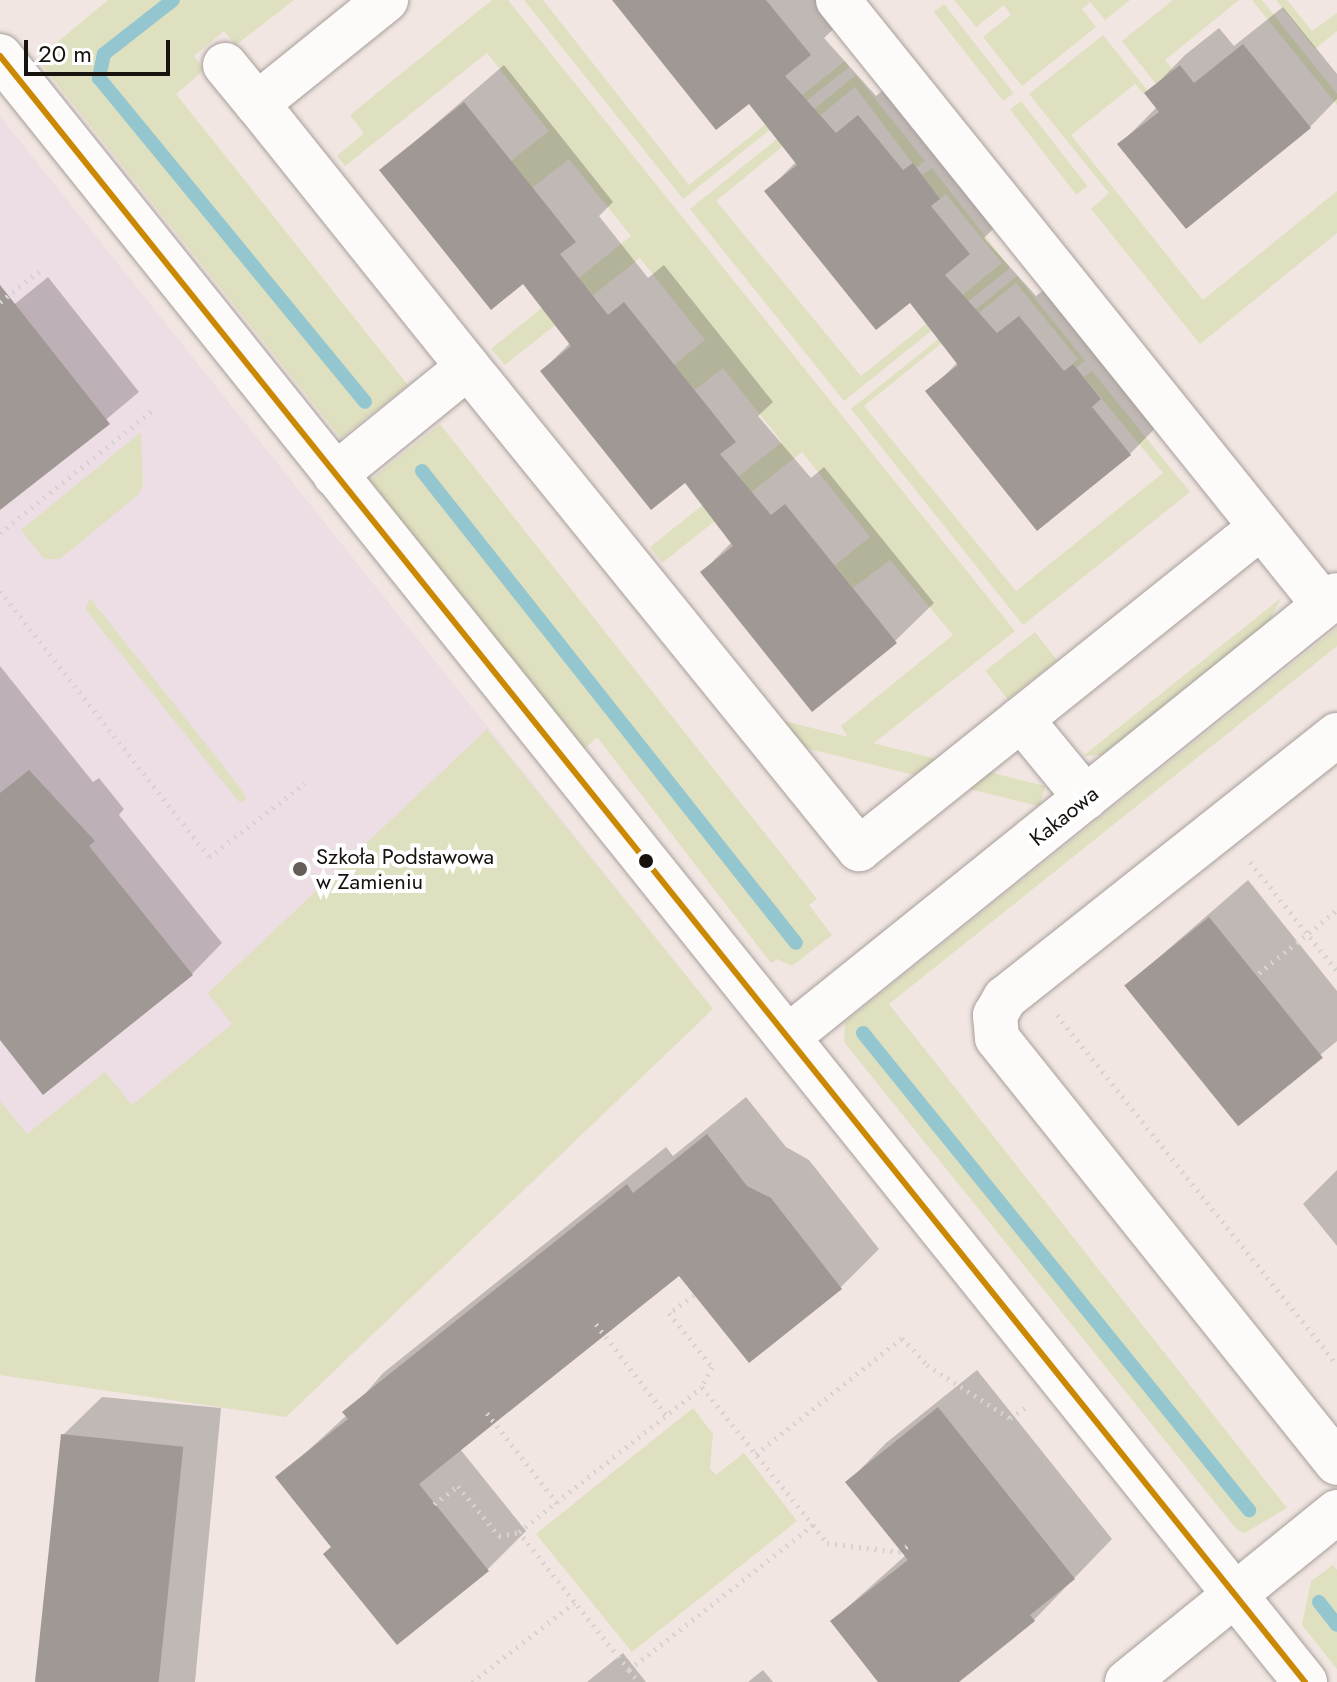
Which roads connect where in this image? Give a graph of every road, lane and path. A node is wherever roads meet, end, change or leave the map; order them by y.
1 (386, 0) edge
2 (838, 0) edge
3 (0, 56) edge
4 (225, 65) dead end
5 (257, 104) junction
6 (42, 269) dead end
7 (0, 302) edge
8 (468, 367) junction
9 (154, 409) dead end
10 (335, 475) junction
11 (1261, 527) junction
12 (0, 533) edge
13 (0, 591) edge
14 (1331, 600) edge
15 (1021, 719) junction
16 (1337, 735) edge
17 (305, 783) dead end
18 (1086, 798) junction
19 (1239, 848) dead end
20 (1337, 910) edge
21 (1307, 934) junction
22 (1337, 971) edge
23 (1259, 973) dead end
24 (1047, 1003) dead end
25 (789, 1036) junction
26 (694, 1295) dead end
27 (596, 1324) dead end
28 (1337, 1364) edge
29 (702, 1387) junction
30 (1029, 1405) dead end
31 (487, 1413) dead end
32 (666, 1415) junction
33 (756, 1454) junction
34 (1337, 1463) edge
35 (557, 1503) junction
36 (434, 1504) dead end
37 (1337, 1512) edge
38 (813, 1525) junction
39 (519, 1532) junction
40 (909, 1545) dead end
41 (1233, 1594) junction
42 (575, 1602) junction
43 (629, 1670) junction
44 (472, 1682) edge
45 (639, 1682) edge
46 (1127, 1682) edge
47 (1305, 1682) edge

1 - 5 street
2 - 11 street
3 - 10 street
4 - 5 street
5 - 8 street
6 - 7 path
8 - 10 street
8 - 15 street
9 - 12 path
10 - 25 street
11 - 14 street
11 - 15 street
13 - 17 path
14 - 18 street, Kakaowa
15 - 18 street
16 - 34 street
18 - 25 street, Kakaowa
19 - 21 path
20 - 21 path
21 - 22 path
21 - 23 path
24 - 28 path
25 - 41 street
26 - 29 path
27 - 32 path
29 - 32 path
29 - 33 path
30 - 33 path
31 - 35 path
32 - 35 path
33 - 38 path
35 - 39 path
36 - 39 path
37 - 41 street
38 - 40 path
38 - 43 path
39 - 42 path
41 - 46 street
41 - 47 street
42 - 43 path
42 - 44 path
43 - 45 path

